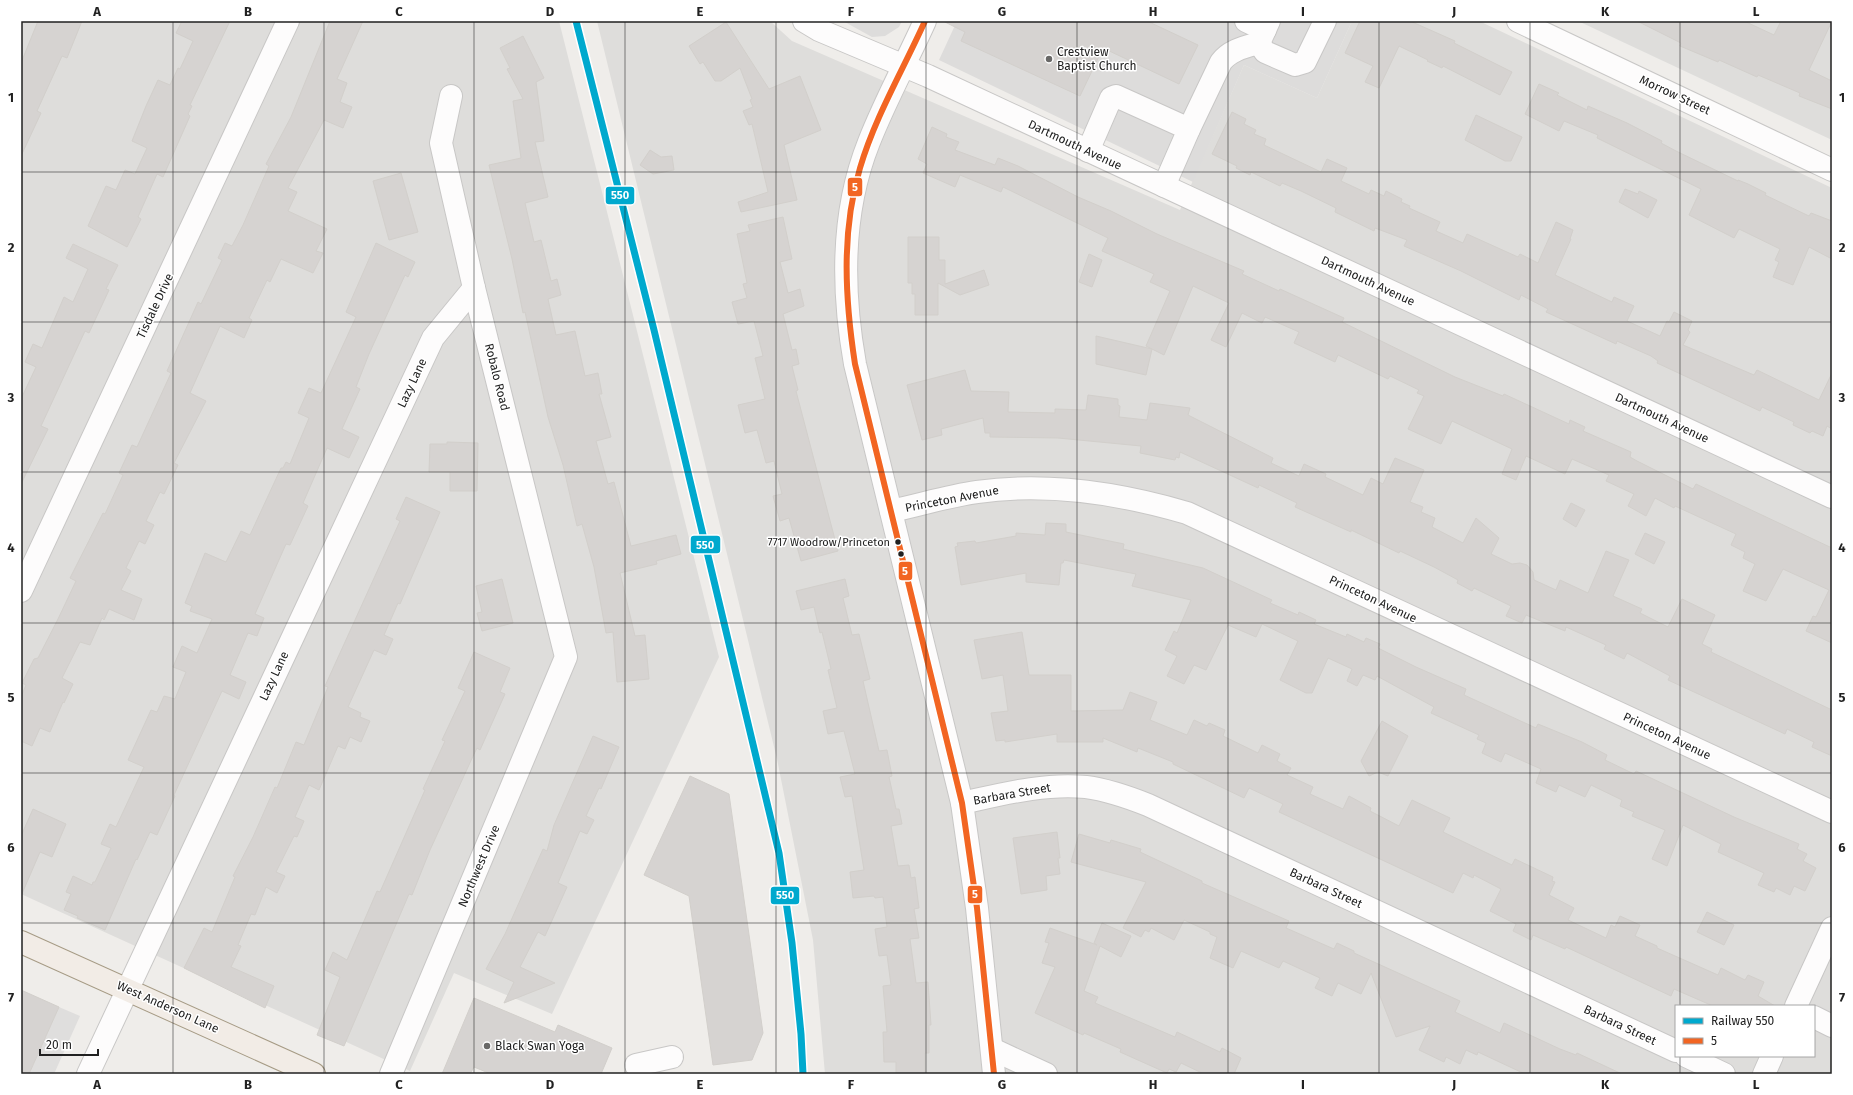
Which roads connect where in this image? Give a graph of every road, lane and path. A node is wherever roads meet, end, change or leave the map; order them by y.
1 (288, 21) edge
2 (925, 21) edge
3 (1325, 21) edge
4 (1518, 21) edge
5 (815, 24) edge
6 (1260, 29) edge
7 (905, 66) junction
8 (451, 96) dead end
9 (1189, 129) junction
10 (1088, 151) junction
11 (1832, 170) edge
12 (1164, 186) junction
13 (474, 288) junction
14 (1832, 497) edge
15 (891, 511) junction
16 (21, 591) edge
17 (566, 657) joint
18 (962, 802) junction
19 (1832, 812) edge
20 (1832, 928) edge
21 (21, 942) edge
22 (127, 989) junction
23 (1796, 1005) edge
24 (1815, 1018) edge
25 (1832, 1026) edge
26 (992, 1049) junction
27 (1675, 1051) edge
28 (1688, 1057) edge
29 (1772, 1057) edge
30 (672, 1058) dead end
31 (636, 1065) dead end
32 (88, 1074) edge
33 (314, 1074) edge
34 (391, 1074) edge
35 (994, 1074) edge
36 (1046, 1074) edge
37 (1724, 1074) edge
38 (1764, 1074) edge

1 - 16 street, Tisdale Drive
2 - 7 street
3 - 6 street
4 - 11 street, Morrow Street
5 - 7 street, Dartmouth Avenue
6 - 9 street
7 - 10 street, Dartmouth Avenue
7 - 15 street
8 - 13 street, Robalo Road
9 - 10 street
9 - 12 street
10 - 12 street, Dartmouth Avenue
12 - 14 street, Dartmouth Avenue
13 - 17 street, Robalo Road
13 - 22 street, Lazy Lane
15 - 18 street
15 - 19 street, Princeton Avenue
17 - 34 street, Northwest Drive
18 - 26 street
18 - 27 street, Barbara Street
20 - 23 street
21 - 22 main road, West Anderson Lane
22 - 32 street, Lazy Lane
22 - 33 main road, West Anderson Lane
24 - 25 street
26 - 35 street
26 - 36 street
28 - 37 street
29 - 38 street
30 - 31 street

